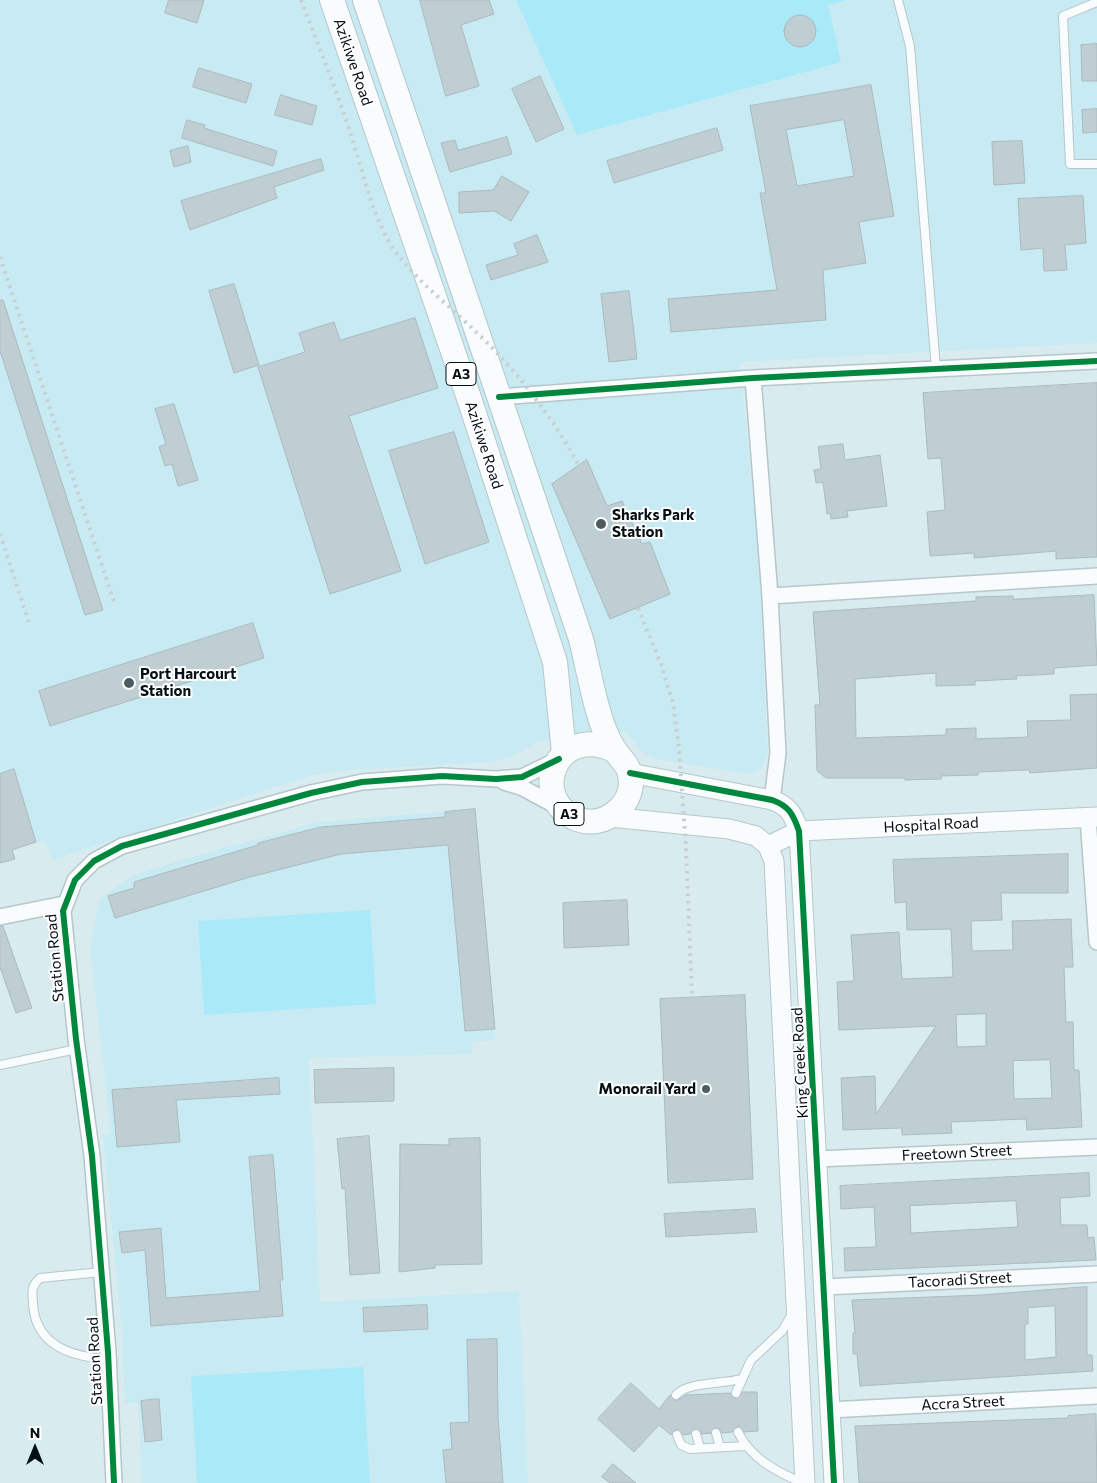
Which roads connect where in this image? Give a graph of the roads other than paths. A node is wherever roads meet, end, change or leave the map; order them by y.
1 (332, 0) edge
2 (365, 0) edge
3 (898, 0) edge
4 (1097, 2) edge
5 (1097, 164) edge
6 (1097, 361) edge
7 (936, 369) junction
8 (753, 378) junction
9 (499, 397) junction
10 (1097, 576) edge
11 (770, 596) junction
12 (614, 750) junction
13 (561, 756) junction
14 (630, 773) junction
15 (496, 779) junction
16 (772, 800) junction
17 (564, 811) junction
18 (610, 817) junction
19 (1092, 817) edge
20 (799, 831) junction
21 (768, 846) junction
22 (64, 904) junction
23 (0, 917) edge
24 (1097, 942) edge
25 (77, 1049) junction
26 (0, 1065) edge
27 (1097, 1147) edge
28 (817, 1159) junction
29 (102, 1272) junction
30 (1097, 1274) edge
31 (824, 1287) junction
32 (796, 1306) junction
33 (108, 1359) junction
34 (741, 1379) junction
35 (695, 1385) junction
36 (714, 1385) junction
37 (736, 1393) dead end
38 (695, 1394) dead end
39 (714, 1394) dead end
40 (676, 1395) dead end
41 (1097, 1396) edge
42 (829, 1410) junction
43 (738, 1432) dead end
44 (716, 1433) dead end
45 (696, 1434) dead end
46 (677, 1435) dead end
47 (745, 1446) junction
48 (720, 1447) junction
49 (700, 1448) junction
50 (114, 1483) edge
51 (804, 1483) edge
52 (834, 1483) edge

1 - 13 main road, Azikiwe Road / A3
2 - 9 main road, Azikiwe Road / A3
3 - 7 lane
4 - 5 lane
6 - 7 street
7 - 8 street
8 - 9 street
8 - 11 street
9 - 12 main road, Azikiwe Road / A3
10 - 11 street
11 - 16 street
12 - 13 main road
12 - 14 main road, A3
13 - 15 street, Station Road
13 - 17 main road, A3
14 - 16 street, King Creek Road
14 - 18 main road
15 - 17 street, Station Road
15 - 22 street, Station Road
16 - 20 street, King Creek Road
17 - 18 main road, A3
18 - 21 street
19 - 20 street, Hospital Road
19 - 24 street
20 - 21 street, Hospital Road
20 - 28 street, King Creek Road
21 - 32 street, King Creek Road
22 - 23 street
22 - 25 street, Station Road
25 - 26 lane
25 - 29 street, Station Road
27 - 28 street, Freetown Street
28 - 31 street, King Creek Road
29 - 33 street, Station Road
29 - 33 lane
30 - 31 street, Tacoradi Street
31 - 42 street, King Creek Road
32 - 34 lane
32 - 51 street, King Creek Road
33 - 50 street, Station Road
34 - 36 lane
34 - 37 lane
35 - 36 lane
35 - 38 lane
35 - 40 lane
36 - 39 lane
41 - 42 street, Accra Street
42 - 52 street, King Creek Road
43 - 47 lane
44 - 48 lane
45 - 49 lane
46 - 49 lane
47 - 48 lane
47 - 51 lane
48 - 49 lane

